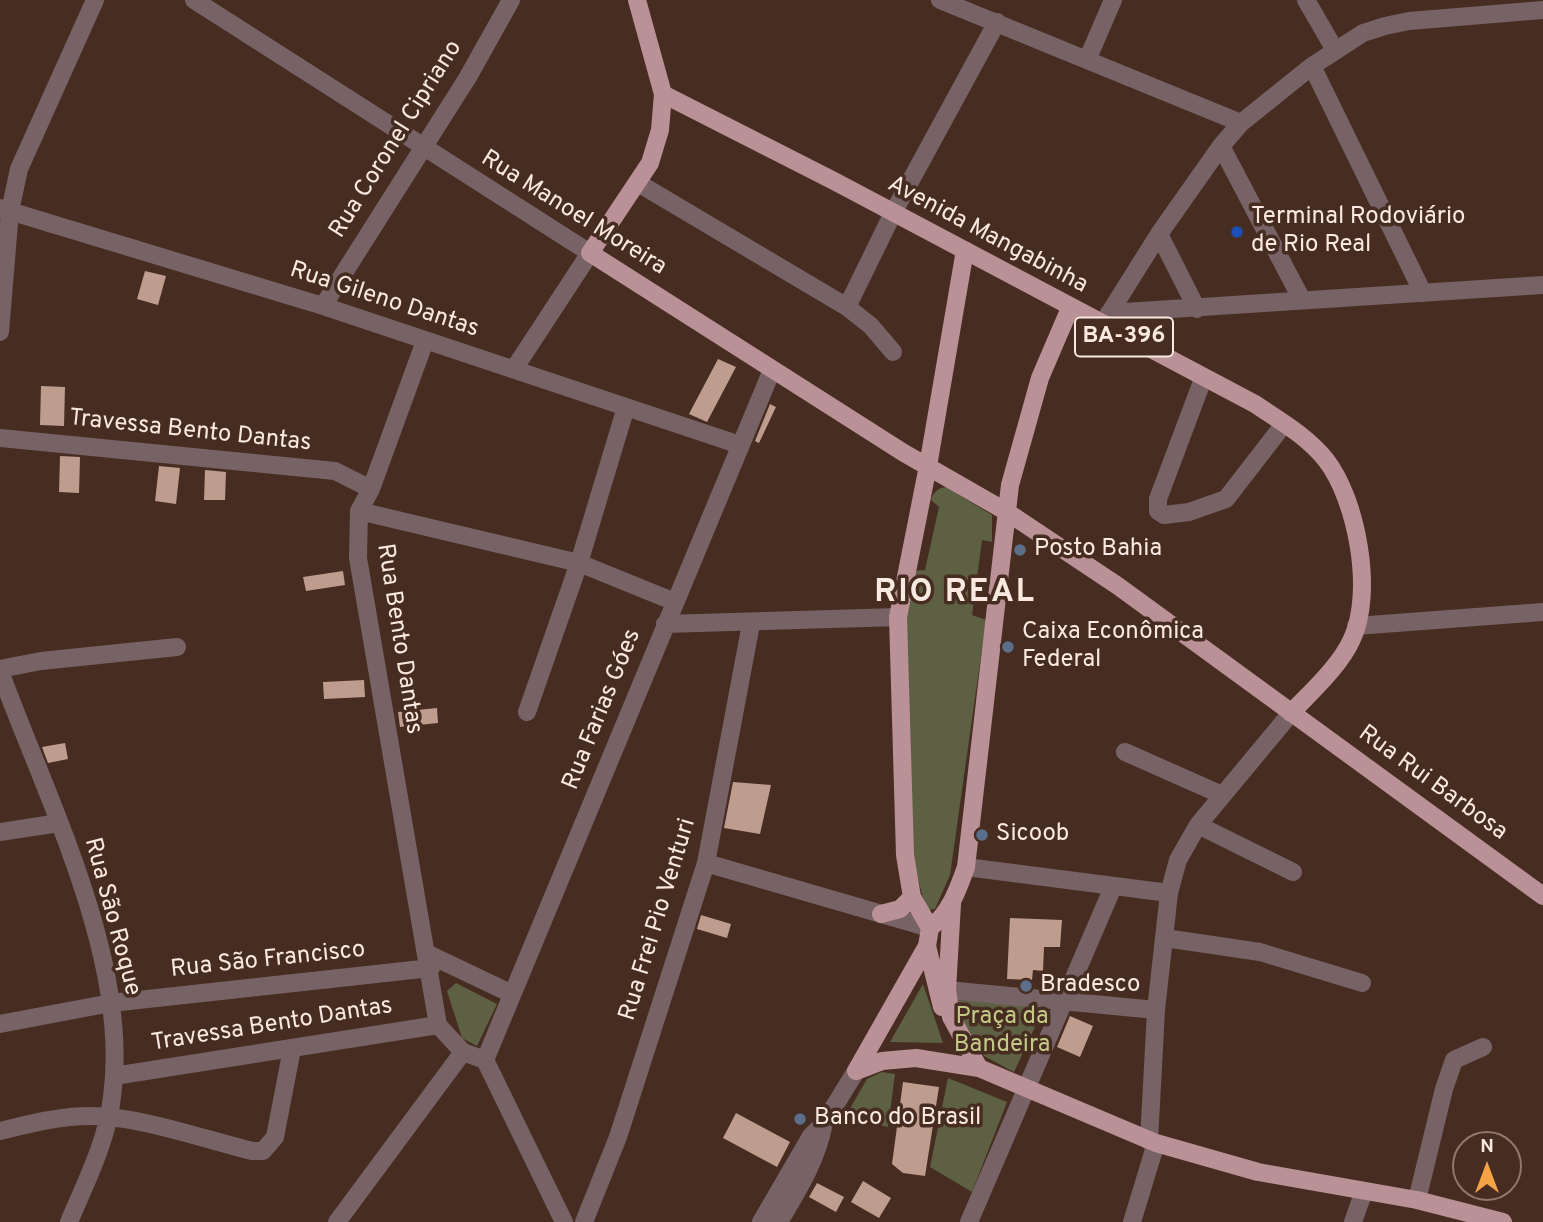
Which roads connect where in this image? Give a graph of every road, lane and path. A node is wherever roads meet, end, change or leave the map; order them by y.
1 (95, 0) edge
2 (194, 0) edge
3 (511, 0) edge
4 (637, 0) edge
5 (940, 0) edge
6 (1113, 0) edge
7 (1306, 0) edge
8 (1543, 10) edge
9 (997, 22) junction
10 (1335, 50) junction
11 (1088, 58) junction
12 (1312, 66) junction
13 (663, 94) junction
14 (1241, 123) junction
15 (1222, 146) junction
16 (421, 148) junction
17 (638, 183) junction
18 (5, 209) edge
19 (893, 213) junction
20 (1159, 234) junction
21 (965, 250) junction
22 (590, 253) junction
23 (1543, 285) edge
24 (1423, 293) junction
25 (1301, 300) junction
26 (323, 306) junction
27 (847, 307) junction
28 (1070, 308) junction
29 (1197, 309) junction
30 (1105, 319) junction
31 (0, 332) edge
32 (425, 341) junction
33 (893, 352) dead end
34 (514, 369) junction
35 (772, 370) junction
36 (1203, 379) junction
37 (626, 407) junction
38 (1284, 424) junction
39 (0, 438) edge
40 (740, 445) junction
41 (928, 466) junction
42 (371, 489) junction
43 (359, 511) junction
44 (1007, 512) junction
45 (579, 563) junction
46 (675, 602) junction
47 (1543, 612) edge
48 (898, 617) junction
49 (665, 624) junction
50 (751, 624) junction
51 (1356, 626) junction
52 (177, 647) dead end
53 (0, 670) edge
54 (527, 712) dead end
55 (1291, 713) junction
56 (1125, 752) dead end
57 (1222, 795) junction
58 (59, 823) junction
59 (1198, 825) junction
60 (0, 832) edge
61 (706, 863) junction
62 (966, 867) junction
63 (1293, 872) dead end
64 (1113, 887) junction
65 (1169, 893) junction
66 (1543, 896) edge
67 (912, 897) junction
68 (952, 901) junction
69 (881, 914) junction
70 (928, 937) junction
71 (1165, 938) junction
72 (430, 961) junction
73 (1362, 983) dead end
74 (947, 990) junction
75 (512, 994) junction
76 (1062, 1002) junction
77 (111, 1003) junction
78 (1156, 1010) junction
79 (951, 1017) junction
80 (0, 1024) edge
81 (438, 1025) junction
82 (1483, 1047) dead end
83 (292, 1049) junction
84 (463, 1052) junction
85 (485, 1060) junction
86 (979, 1068) junction
87 (856, 1071) junction
88 (114, 1076) junction
89 (1026, 1089) junction
90 (109, 1117) junction
91 (824, 1124) junction
92 (0, 1131) edge
93 (1152, 1142) junction
94 (1364, 1191) junction
95 (1417, 1200) junction
96 (69, 1222) edge
97 (337, 1222) edge
98 (564, 1222) edge
99 (584, 1222) edge
100 (761, 1222) edge
101 (779, 1222) edge
102 (970, 1222) edge
103 (1132, 1222) edge
104 (1353, 1222) edge
105 (1502, 1222) edge

1 - 18 street
2 - 16 street, Rua Manoel Moreira
3 - 16 street, Rua Coronel Cipriano
4 - 13 main road
5 - 9 street
6 - 11 street
7 - 10 street
8 - 10 street
9 - 11 street
9 - 19 street
10 - 12 street
11 - 14 street
12 - 14 street
12 - 24 street
13 - 17 main road
13 - 19 main road, Avenida Mangabinha / BA-396
14 - 15 street
15 - 20 street
15 - 25 street
16 - 22 street, Rua Manoel Moreira
16 - 26 street, Rua Coronel Cipriano
17 - 22 main road
17 - 27 street
18 - 26 street, Rua Gileno Dantas
18 - 31 street
19 - 21 main road, Avenida Mangabinha / BA-396
19 - 27 street
20 - 29 street
20 - 30 street
21 - 28 main road, Avenida Mangabinha / BA-396
21 - 41 main road
22 - 34 street
22 - 35 main road, Rua Manoel Moreira
23 - 24 street
24 - 25 street
25 - 29 street
26 - 32 street, Rua Gileno Dantas
27 - 33 street
28 - 30 main road, Avenida Mangabinha / BA-396
28 - 44 main road
29 - 30 street
30 - 36 main road, Avenida Mangabinha / BA-396
32 - 34 street, Rua Gileno Dantas
32 - 42 street, Rua Bento Dantas
34 - 37 street, Rua Gileno Dantas
35 - 40 street, Rua Farias Góes
35 - 41 main road, Rua Manoel Moreira
36 - 38 main road, Avenida Mangabinha / BA-396
36 - 38 street
37 - 40 street, Rua Gileno Dantas
37 - 45 street
38 - 51 main road, Avenida Mangabinha / BA-396
39 - 42 street, Travessa Bento Dantas
40 - 46 street, Rua Farias Góes
41 - 44 main road, Rua Manoel Moreira
41 - 48 main road
42 - 43 street, Rua Bento Dantas
43 - 45 street
43 - 72 street, Rua Bento Dantas
44 - 55 main road
44 - 62 main road
45 - 46 street
45 - 54 street
46 - 49 street, Rua Farias Góes
47 - 51 street
48 - 50 street
48 - 67 main road
49 - 50 street
49 - 75 street, Rua Farias Góes
50 - 61 street, Rua Frei Pio Venturi
51 - 55 main road, Avenida Mangabinha / BA-396
52 - 53 street
53 - 58 street, Rua São Roque
55 - 57 street
55 - 66 main road, Rua Rui Barbosa
56 - 57 street
57 - 59 street
58 - 60 street
58 - 77 street, Rua São Roque
59 - 63 street
59 - 65 street
61 - 69 street
61 - 99 street, Rua Frei Pio Venturi
62 - 64 street
62 - 68 main road
64 - 65 street
64 - 76 street
65 - 71 street
67 - 69 main road
67 - 70 main road
68 - 70 main road
68 - 74 main road
69 - 70 street
70 - 79 main road
70 - 87 main road
71 - 73 street
71 - 78 street
72 - 75 street
72 - 77 street, Rua São Francisco
72 - 81 street, Rua Bento Dantas
74 - 76 street
74 - 79 main road
75 - 85 street, Rua Farias Góes
76 - 78 street
76 - 89 street
77 - 80 street, Rua São Francisco
77 - 88 street, Rua São Roque
78 - 93 street
79 - 86 main road
81 - 83 street, Travessa Bento Dantas
81 - 84 street
82 - 95 street
83 - 88 street, Travessa Bento Dantas
83 - 90 street
84 - 85 street
84 - 97 street
85 - 98 street
86 - 87 main road
86 - 89 main road
87 - 91 street
88 - 90 street, Rua São Roque
89 - 93 main road
89 - 102 street
90 - 92 street
90 - 96 street, Rua São Roque
91 - 100 street
91 - 101 street
93 - 94 main road
93 - 103 street
94 - 95 main road
94 - 104 street
95 - 105 main road

